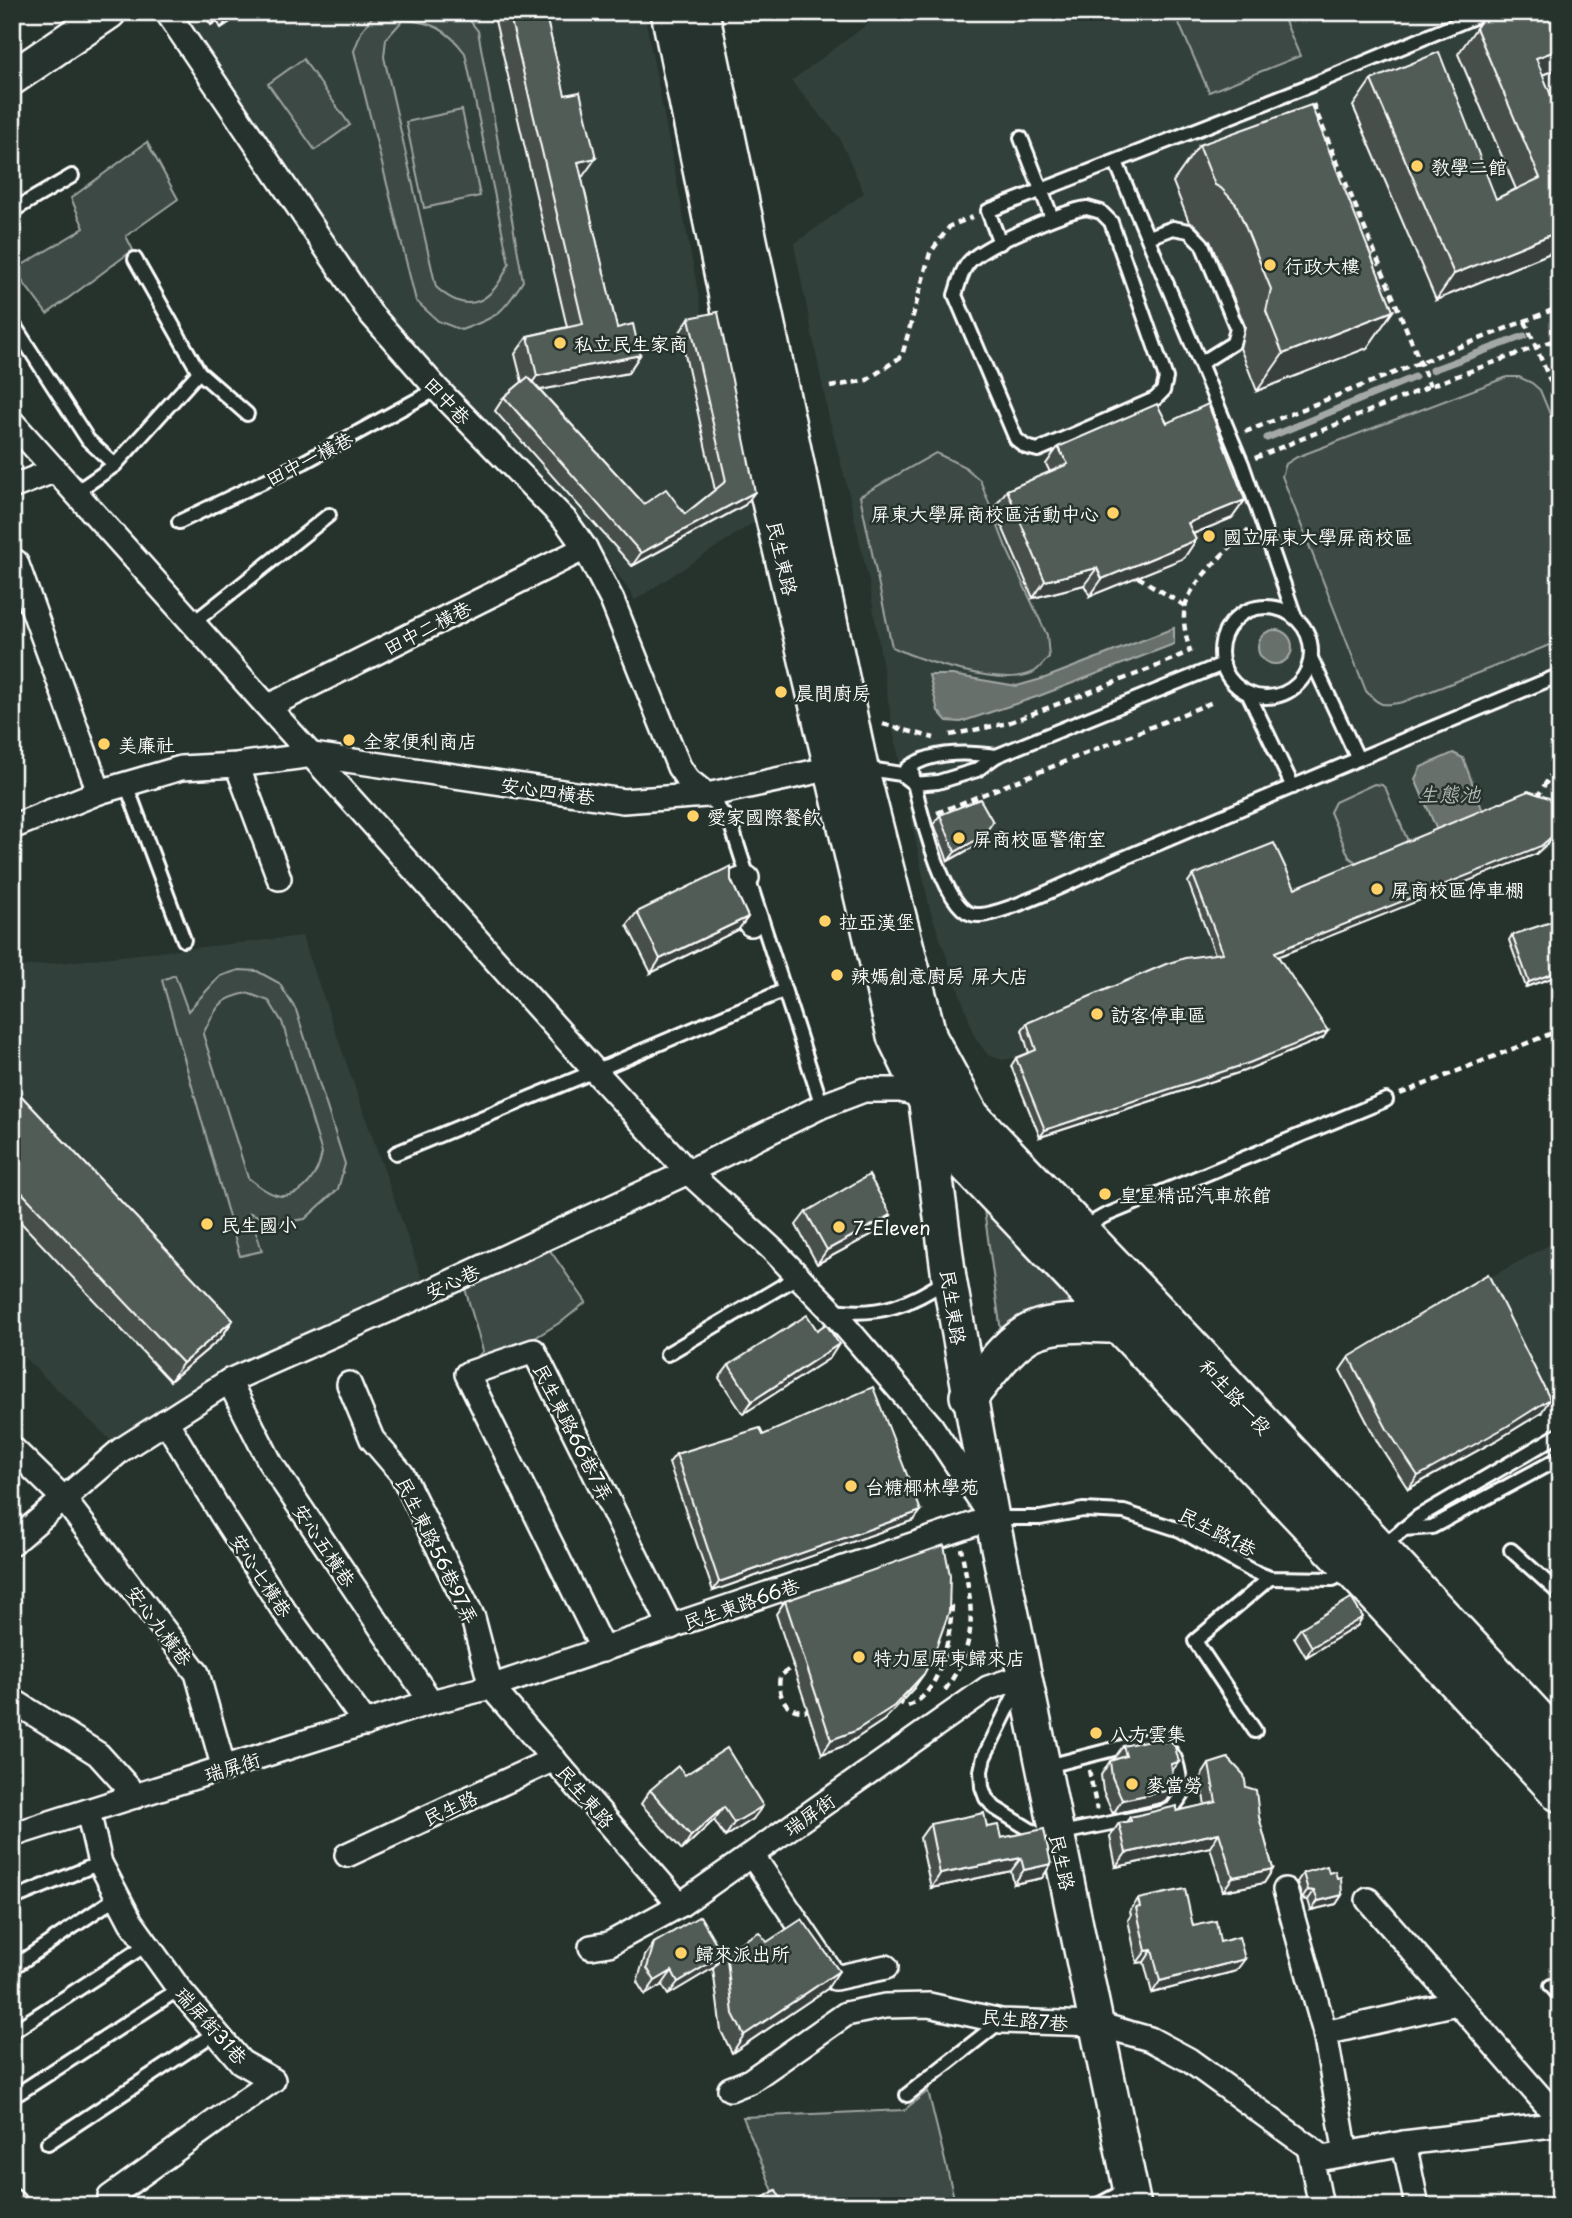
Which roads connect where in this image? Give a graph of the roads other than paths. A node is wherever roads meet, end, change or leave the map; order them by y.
1 (109, 12) edge
2 (167, 12) edge
3 (670, 12) edge
4 (700, 12) edge
5 (1486, 12) edge
6 (12, 78) edge
7 (1021, 138) dead end
8 (1116, 162) junction
9 (72, 176) dead end
10 (1041, 191) junction
11 (12, 211) edge
12 (1052, 218) junction
13 (1149, 237) junction
14 (1000, 243) junction
15 (135, 259) dead end
16 (12, 322) edge
17 (1201, 363) junction
18 (199, 372) junction
19 (437, 389) junction
20 (247, 414) dead end
21 (12, 422) edge
22 (115, 465) junction
23 (56, 470) junction
24 (12, 487) edge
25 (76, 492) junction
26 (329, 515) dead end
27 (179, 522) dead end
28 (584, 548) junction
29 (16, 562) dead end
30 (1294, 617) junction
31 (193, 622) junction
32 (1311, 658) junction
33 (1223, 664) junction
34 (1560, 675) edge
35 (1248, 693) junction
36 (269, 706) junction
37 (313, 755) junction
38 (996, 756) junction
39 (1358, 759) junction
40 (237, 765) junction
41 (845, 768) junction
42 (906, 770) junction
43 (126, 784) junction
44 (914, 784) junction
45 (1293, 787) junction
46 (99, 792) junction
47 (707, 795) junction
48 (12, 827) edge
49 (279, 878) dead end
50 (747, 878) junction
51 (751, 924) edge
52 (184, 940) dead end
53 (783, 990) junction
54 (928, 1038) junction
55 (595, 1071) junction
56 (925, 1096) junction
57 (1386, 1100) road end
58 (822, 1106) junction
59 (396, 1153) dead end
60 (688, 1171) junction
61 (1080, 1230) junction
62 (799, 1276) junction
63 (949, 1278) junction
64 (830, 1309) junction
65 (1119, 1324) junction
66 (667, 1354) dead end
67 (229, 1381) junction
68 (349, 1384) dead end
69 (969, 1396) junction
70 (166, 1421) junction
71 (1560, 1434) edge
72 (12, 1448) edge
73 (1560, 1458) edge
74 (63, 1498) junction
75 (992, 1518) junction
76 (12, 1543) edge
77 (1511, 1550) dead end
78 (1372, 1554) junction
79 (1270, 1578) junction
80 (1560, 1594) edge
81 (671, 1627) junction
82 (603, 1650) junction
83 (1024, 1676) junction
84 (491, 1687) junction
85 (12, 1700) edge
86 (431, 1702) junction
87 (366, 1724) junction
88 (1255, 1731) dead end
89 (1560, 1743) edge
90 (554, 1759) junction
91 (1044, 1767) junction
92 (224, 1769) junction
93 (1560, 1793) edge
94 (136, 1796) junction
95 (88, 1811) junction
96 (12, 1835) edge
97 (1058, 1835) junction
98 (347, 1855) dead end
99 (752, 1855) junction
100 (100, 1863) junction
101 (1285, 1890) dead end
102 (117, 1897) junction
103 (12, 1899) edge
104 (1368, 1900) dead end
105 (680, 1905) junction
106 (146, 1945) junction
107 (591, 1947) dead end
108 (886, 1966) dead end
109 (12, 1968) edge
110 (179, 1989) junction
111 (1457, 2003) junction
112 (1001, 2021) junction
113 (1097, 2024) junction
114 (12, 2032) edge
115 (215, 2033) junction
116 (1325, 2033) junction
117 (730, 2090) dead end
118 (19, 2093) dead end
119 (907, 2095) dead end
120 (1560, 2122) edge
121 (48, 2143) dead end
122 (1404, 2143) junction
123 (1309, 2147) junction
124 (1346, 2154) junction
125 (1133, 2197) edge
126 (12, 2202) edge
127 (17, 2206) edge
128 (117, 2206) edge
129 (1096, 2206) edge
130 (1321, 2206) edge
131 (1417, 2206) edge

1 - 6 street
2 - 19 street, 田中巷
3 - 41 main road, 民生東路
4 - 41 main road, 民生東路
5 - 8 lane
7 - 10 lane
8 - 10 lane
8 - 13 lane
9 - 11 lane
10 - 12 lane
10 - 14 lane
12 - 14 lane
12 - 14 lane
13 - 17 lane
13 - 17 lane
15 - 18 lane
16 - 22 lane
17 - 30 lane
18 - 20 lane
18 - 22 lane
19 - 27 lane, 田中一橫巷
19 - 28 street, 田中巷
21 - 23 street
22 - 25 lane
23 - 24 street
23 - 25 street
25 - 31 street
26 - 31 lane
28 - 36 street, 田中二橫巷
28 - 47 street, 田中巷
29 - 46 street
30 - 32 lane
30 - 33 lane
31 - 36 street
32 - 35 lane
32 - 39 lane
33 - 35 lane
33 - 38 lane
34 - 39 lane
35 - 45 lane
36 - 37 street
37 - 40 street, 安心四橫巷
37 - 47 street, 安心四橫巷
37 - 55 street
38 - 42 lane
38 - 44 lane
39 - 45 lane
40 - 43 street, 安心四橫巷
40 - 49 street
41 - 42 lane
41 - 47 street, 安心四橫巷
41 - 54 main road, 民生東路
41 - 56 main road, 民生東路
42 - 44 lane
43 - 46 street, 安心四橫巷
43 - 52 lane
44 - 45 lane
46 - 48 street, 安心四橫巷
47 - 50 lane
50 - 51 street
50 - 53 lane
53 - 55 lane
53 - 58 lane
54 - 56 street, 民生東路
54 - 61 main road, 和生路一段
55 - 59 lane
55 - 60 street
56 - 58 street, 安心巷
56 - 63 street, 民生東路
56 - 65 main road, 和生路一段
57 - 61 lane
58 - 60 street, 安心巷
60 - 62 street
60 - 67 street, 安心巷
61 - 78 main road, 和生路一段
62 - 64 street
62 - 66 lane
63 - 64 lane
63 - 69 street, 民生東路
64 - 75 street
65 - 69 main road
65 - 78 main road, 和生路一段
67 - 70 street, 安心巷
67 - 86 street, 安心五橫巷
68 - 84 street, 民生東路56巷97弄
69 - 75 street, 民生東路
70 - 74 street, 安心巷
70 - 87 street, 安心七橫巷
71 - 78 lane
72 - 74 street, 安心九橫巷
73 - 78 lane
74 - 76 street, 安心巷
74 - 92 street, 安心九橫巷
75 - 79 lane, 民生路1巷
75 - 81 street, 民生東路66巷
75 - 83 street, 民生路
77 - 80 lane
78 - 79 lane, 民生路1巷
78 - 89 main road, 和生路一段
78 - 93 main road, 和生路一段
79 - 88 lane
81 - 82 street, 民生東路66巷
81 - 82 street, 民生東路66巷7弄
82 - 84 street, 民生東路66巷
83 - 91 street, 民生路
83 - 97 lane
83 - 99 street, 瑞屏街
84 - 86 street, 瑞屏街
84 - 90 street, 民生東路
85 - 94 street
86 - 87 street, 瑞屏街
87 - 92 street, 瑞屏街
90 - 98 street, 民生路
90 - 105 street, 民生東路
91 - 97 street, 民生路
91 - 97 lane
92 - 94 street, 瑞屏街
94 - 95 street, 瑞屏街
95 - 96 street, 瑞屏街
95 - 100 street, 瑞屏街31巷
97 - 113 street, 民生路
99 - 105 street, 瑞屏街
99 - 108 street
100 - 102 street, 瑞屏街31巷
100 - 103 lane
101 - 116 street
102 - 106 street, 瑞屏街31巷
102 - 109 lane
104 - 111 street
105 - 107 street, 瑞屏街
106 - 110 street, 瑞屏街31巷
106 - 114 lane
110 - 115 street, 瑞屏街31巷
110 - 118 lane
111 - 116 street
111 - 120 street
112 - 113 street, 民生路7巷
112 - 117 street, 民生路7巷
112 - 119 lane
113 - 123 street, 民生路7巷
113 - 125 street, 民生路
115 - 121 lane
115 - 128 street, 瑞屏街31巷
116 - 124 street
120 - 122 street, 民生路7巷
122 - 124 street, 民生路7巷
122 - 131 street
123 - 124 street, 民生路7巷
123 - 130 street
125 - 129 lane
126 - 127 street

